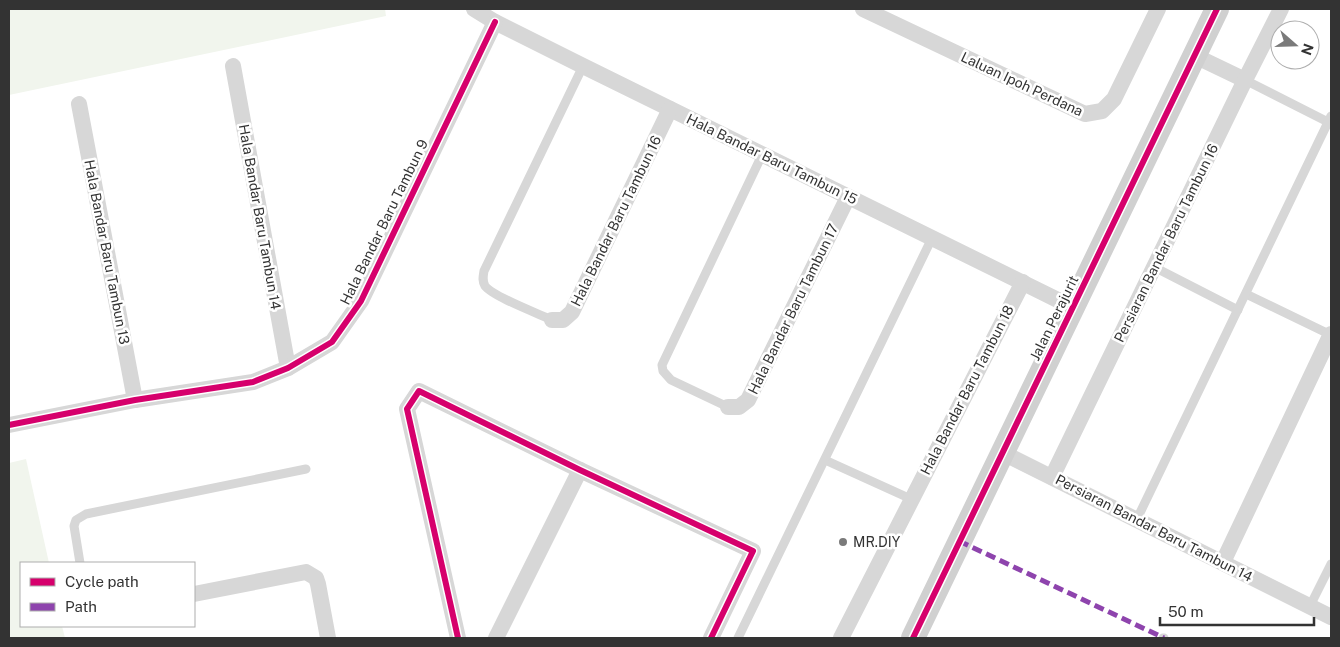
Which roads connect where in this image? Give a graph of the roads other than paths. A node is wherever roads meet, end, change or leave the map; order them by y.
1 (474, 9) edge
2 (863, 9) edge
3 (1158, 9) edge
4 (1217, 9) edge
5 (1281, 9) edge
6 (494, 22) junction
7 (1196, 56) junction
8 (233, 66) dead end
9 (583, 66) junction
10 (1245, 80) junction
11 (80, 104) dead end
12 (670, 109) junction
13 (1330, 119) edge
14 (762, 154) junction
15 (848, 197) junction
16 (932, 238) junction
17 (1154, 267) junction
18 (1023, 282) junction
19 (1246, 294) junction
20 (1072, 307) junction
21 (1238, 310) junction
22 (552, 320) joint
23 (1331, 334) edge
24 (1327, 352) edge
25 (288, 368) junction
26 (135, 400) junction
27 (728, 407) joint
28 (9, 425) edge
29 (1003, 453) junction
30 (825, 460) junction
31 (306, 469) dead end
32 (580, 470) junction
33 (1052, 477) junction
34 (911, 499) junction
35 (1136, 520) junction
36 (80, 562) edge
37 (1222, 562) junction
38 (1331, 564) edge
39 (195, 594) edge
40 (1310, 606) junction
41 (1331, 617) edge
42 (328, 638) edge
43 (458, 638) edge
44 (496, 638) edge
45 (711, 638) edge
46 (738, 638) edge
47 (841, 638) edge
48 (913, 638) edge

1 - 6 street, Hala Bandar Baru Tambun 15
2 - 3 street, Laluan Ipoh Perdana
4 - 7 street, Jalan Perajurit
5 - 10 street, Persiaran Bandar Baru Tambun 16
6 - 9 street, Hala Bandar Baru Tambun 15
6 - 25 street, Hala Bandar Baru Tambun 9
7 - 10 street
7 - 20 street, Jalan Perajurit
8 - 25 street, Hala Bandar Baru Tambun 14
9 - 12 street, Hala Bandar Baru Tambun 15
9 - 22 lane
10 - 13 lane
10 - 17 street, Persiaran Bandar Baru Tambun 16
11 - 26 street, Hala Bandar Baru Tambun 13
12 - 14 street, Hala Bandar Baru Tambun 15
12 - 22 street, Hala Bandar Baru Tambun 16
13 - 19 lane
14 - 15 street, Hala Bandar Baru Tambun 15
14 - 27 lane
15 - 16 street, Hala Bandar Baru Tambun 15
15 - 27 street, Hala Bandar Baru Tambun 17
16 - 18 street, Hala Bandar Baru Tambun 15
16 - 30 lane
17 - 21 lane
17 - 33 street, Persiaran Bandar Baru Tambun 16
18 - 20 street, Hala Bandar Baru Tambun 15
18 - 34 street, Hala Bandar Baru Tambun 18
19 - 21 lane
19 - 23 lane
20 - 29 street, Jalan Perajurit
21 - 35 lane
23 - 24 street
24 - 37 street
25 - 26 street, Hala Bandar Baru Tambun 9
26 - 28 street, Hala Bandar Baru Tambun 9
29 - 33 street, Persiaran Bandar Baru Tambun 14
29 - 48 street, Jalan Perajurit
30 - 34 lane
30 - 46 lane
31 - 36 lane
32 - 43 street
32 - 44 street
32 - 45 street
33 - 35 street, Persiaran Bandar Baru Tambun 14
34 - 47 street, Hala Bandar Baru Tambun 18
35 - 37 street, Persiaran Bandar Baru Tambun 14
37 - 40 street, Persiaran Bandar Baru Tambun 14
38 - 40 lane
39 - 42 street
40 - 41 street, Persiaran Bandar Baru Tambun 14

